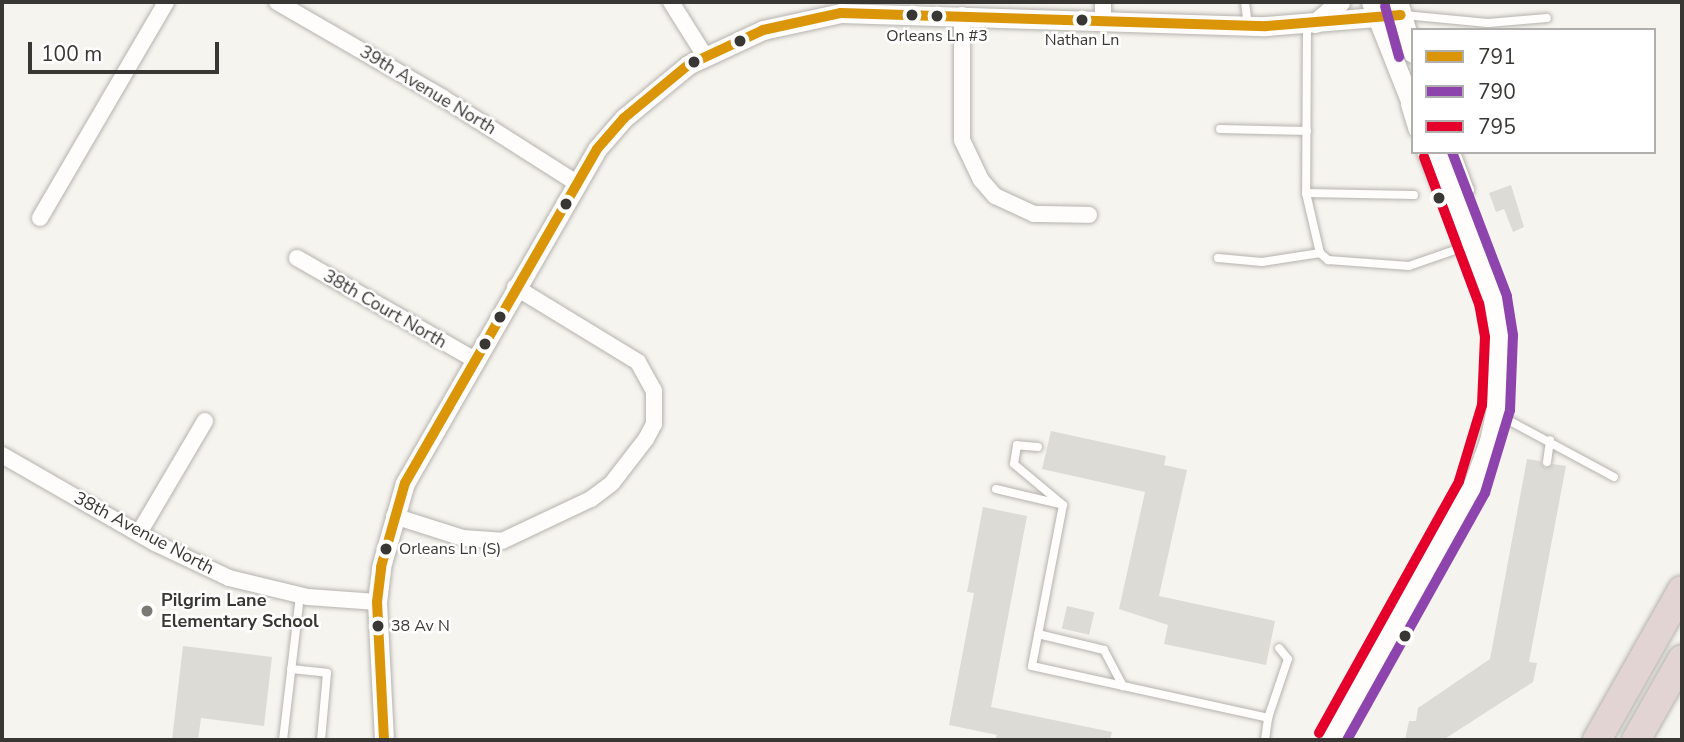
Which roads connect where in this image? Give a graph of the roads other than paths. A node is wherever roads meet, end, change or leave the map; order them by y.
1 (166, 2) edge
2 (277, 2) edge
3 (671, 2) edge
4 (1245, 2) edge
5 (1340, 2) edge
6 (885, 7) edge
7 (1400, 8) edge
8 (1373, 10) edge
9 (1103, 11) edge
10 (962, 15) junction
11 (1547, 18) dead end
12 (1311, 24) junction
13 (1248, 26) junction
14 (1411, 46) edge
15 (705, 56) junction
16 (1403, 85) junction
17 (1411, 103) edge
18 (1411, 123) edge
19 (1220, 130) dead end
20 (1307, 131) junction
21 (1422, 154) edge
22 (1438, 154) edge
23 (1457, 154) edge
24 (575, 182) junction
25 (1306, 193) junction
26 (1414, 195) dead end
27 (1460, 210) junction
28 (1089, 215) dead end
29 (40, 218) dead end
30 (1474, 244) junction
31 (1320, 253) junction
32 (297, 258) dead end
33 (1218, 258) dead end
34 (515, 287) junction
35 (473, 359) junction
36 (1495, 413) junction
37 (205, 421) dead end
38 (1550, 440) junction
39 (1038, 447) dead end
40 (2, 455) edge
41 (1547, 462) dead end
42 (1614, 477) dead end
43 (996, 489) dead end
44 (1063, 505) junction
45 (394, 516) junction
46 (139, 533) junction
47 (1682, 590) edge
48 (300, 596) junction
49 (377, 602) junction
50 (1038, 634) junction
51 (1279, 648) dead end
52 (1682, 659) edge
53 (291, 669) junction
54 (1123, 686) junction
55 (1268, 718) junction
56 (283, 740) edge
57 (321, 740) edge
58 (384, 740) edge
59 (1265, 740) edge
60 (1331, 740) edge
61 (1597, 740) edge
62 (1636, 740) edge

1 - 29 street
2 - 24 street, 39th Avenue North
3 - 15 street
4 - 13 lane
5 - 12 street
6 - 10 street
6 - 15 street
7 - 8 street
7 - 11 lane
7 - 14 street
8 - 12 street
8 - 16 street
9 - 10 street
9 - 13 street
10 - 28 street
12 - 13 street
12 - 20 lane
15 - 24 street
16 - 17 street
16 - 18 lane
19 - 20 lane
20 - 25 lane
21 - 27 lane
22 - 27 street
23 - 27 lane
24 - 34 street
25 - 26 lane
25 - 31 lane
27 - 30 street
30 - 31 lane
30 - 36 street
31 - 33 lane
32 - 35 street, 38th Court North
34 - 35 street
34 - 45 street
35 - 45 street
36 - 38 lane
36 - 60 street
37 - 46 street
38 - 41 lane
38 - 42 lane
39 - 44 lane
40 - 46 street, 38th Avenue North
43 - 44 lane
44 - 50 lane
45 - 49 street
46 - 48 street, 38th Avenue North
47 - 61 highway
48 - 49 street, 38th Avenue North
48 - 53 lane
49 - 58 street
50 - 54 lane
50 - 54 lane
51 - 55 lane
52 - 62 highway
53 - 56 lane
53 - 57 lane
54 - 55 lane
55 - 59 lane

